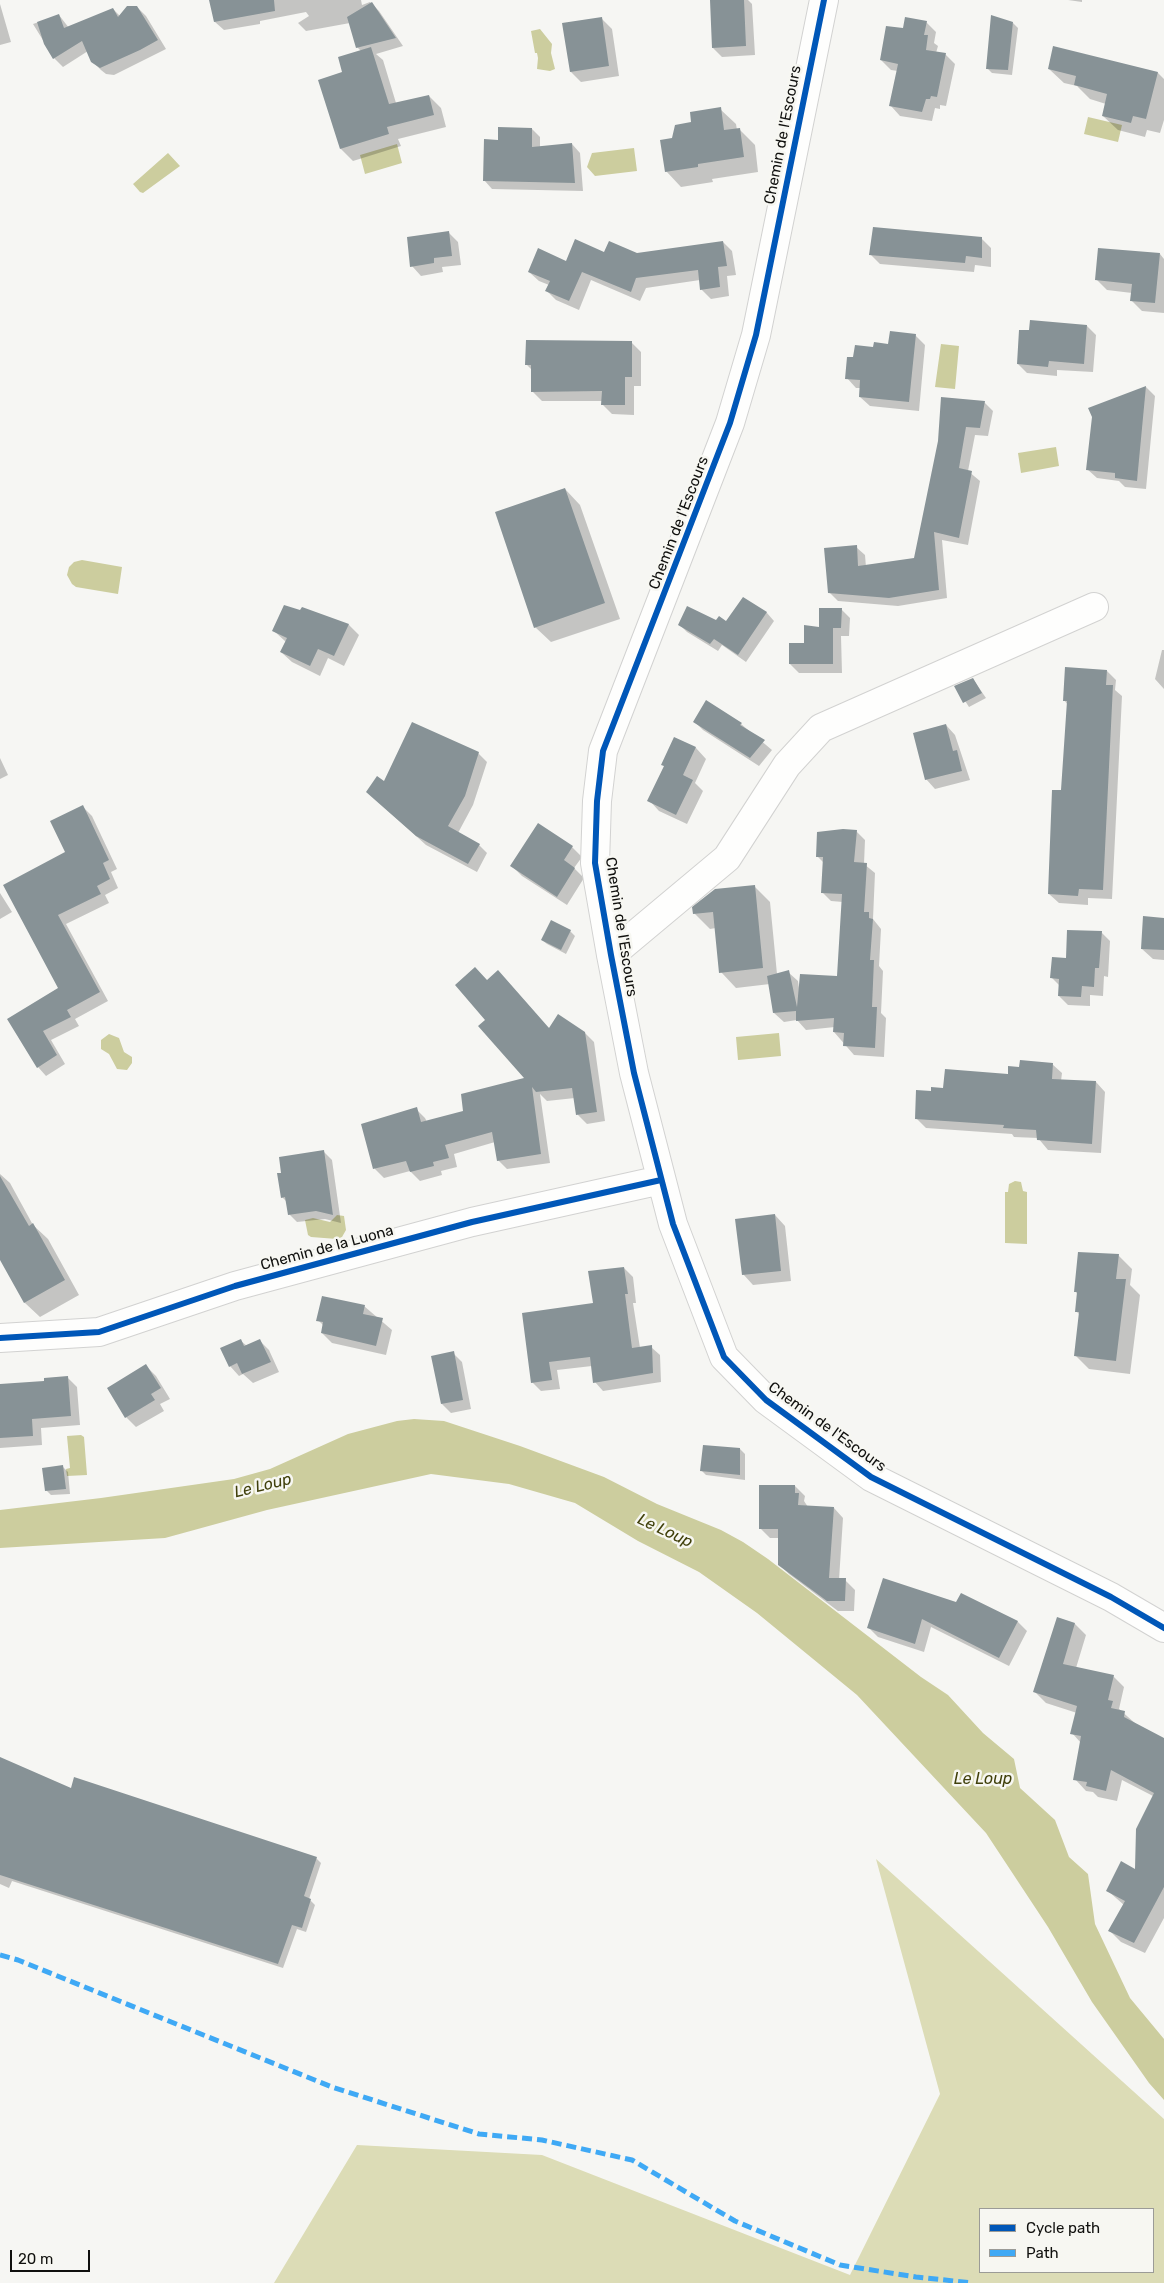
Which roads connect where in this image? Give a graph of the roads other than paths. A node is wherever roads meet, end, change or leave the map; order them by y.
1 (824, 0) edge
2 (1094, 607) dead end
3 (611, 955) junction
4 (661, 1180) junction
5 (0, 1338) edge
6 (1164, 1628) edge

1 - 3 street, Chemin de l'Escours
2 - 3 street
3 - 4 street, Chemin de l'Escours
4 - 5 street, Chemin de la Luona
4 - 6 street, Chemin de l'Escours

